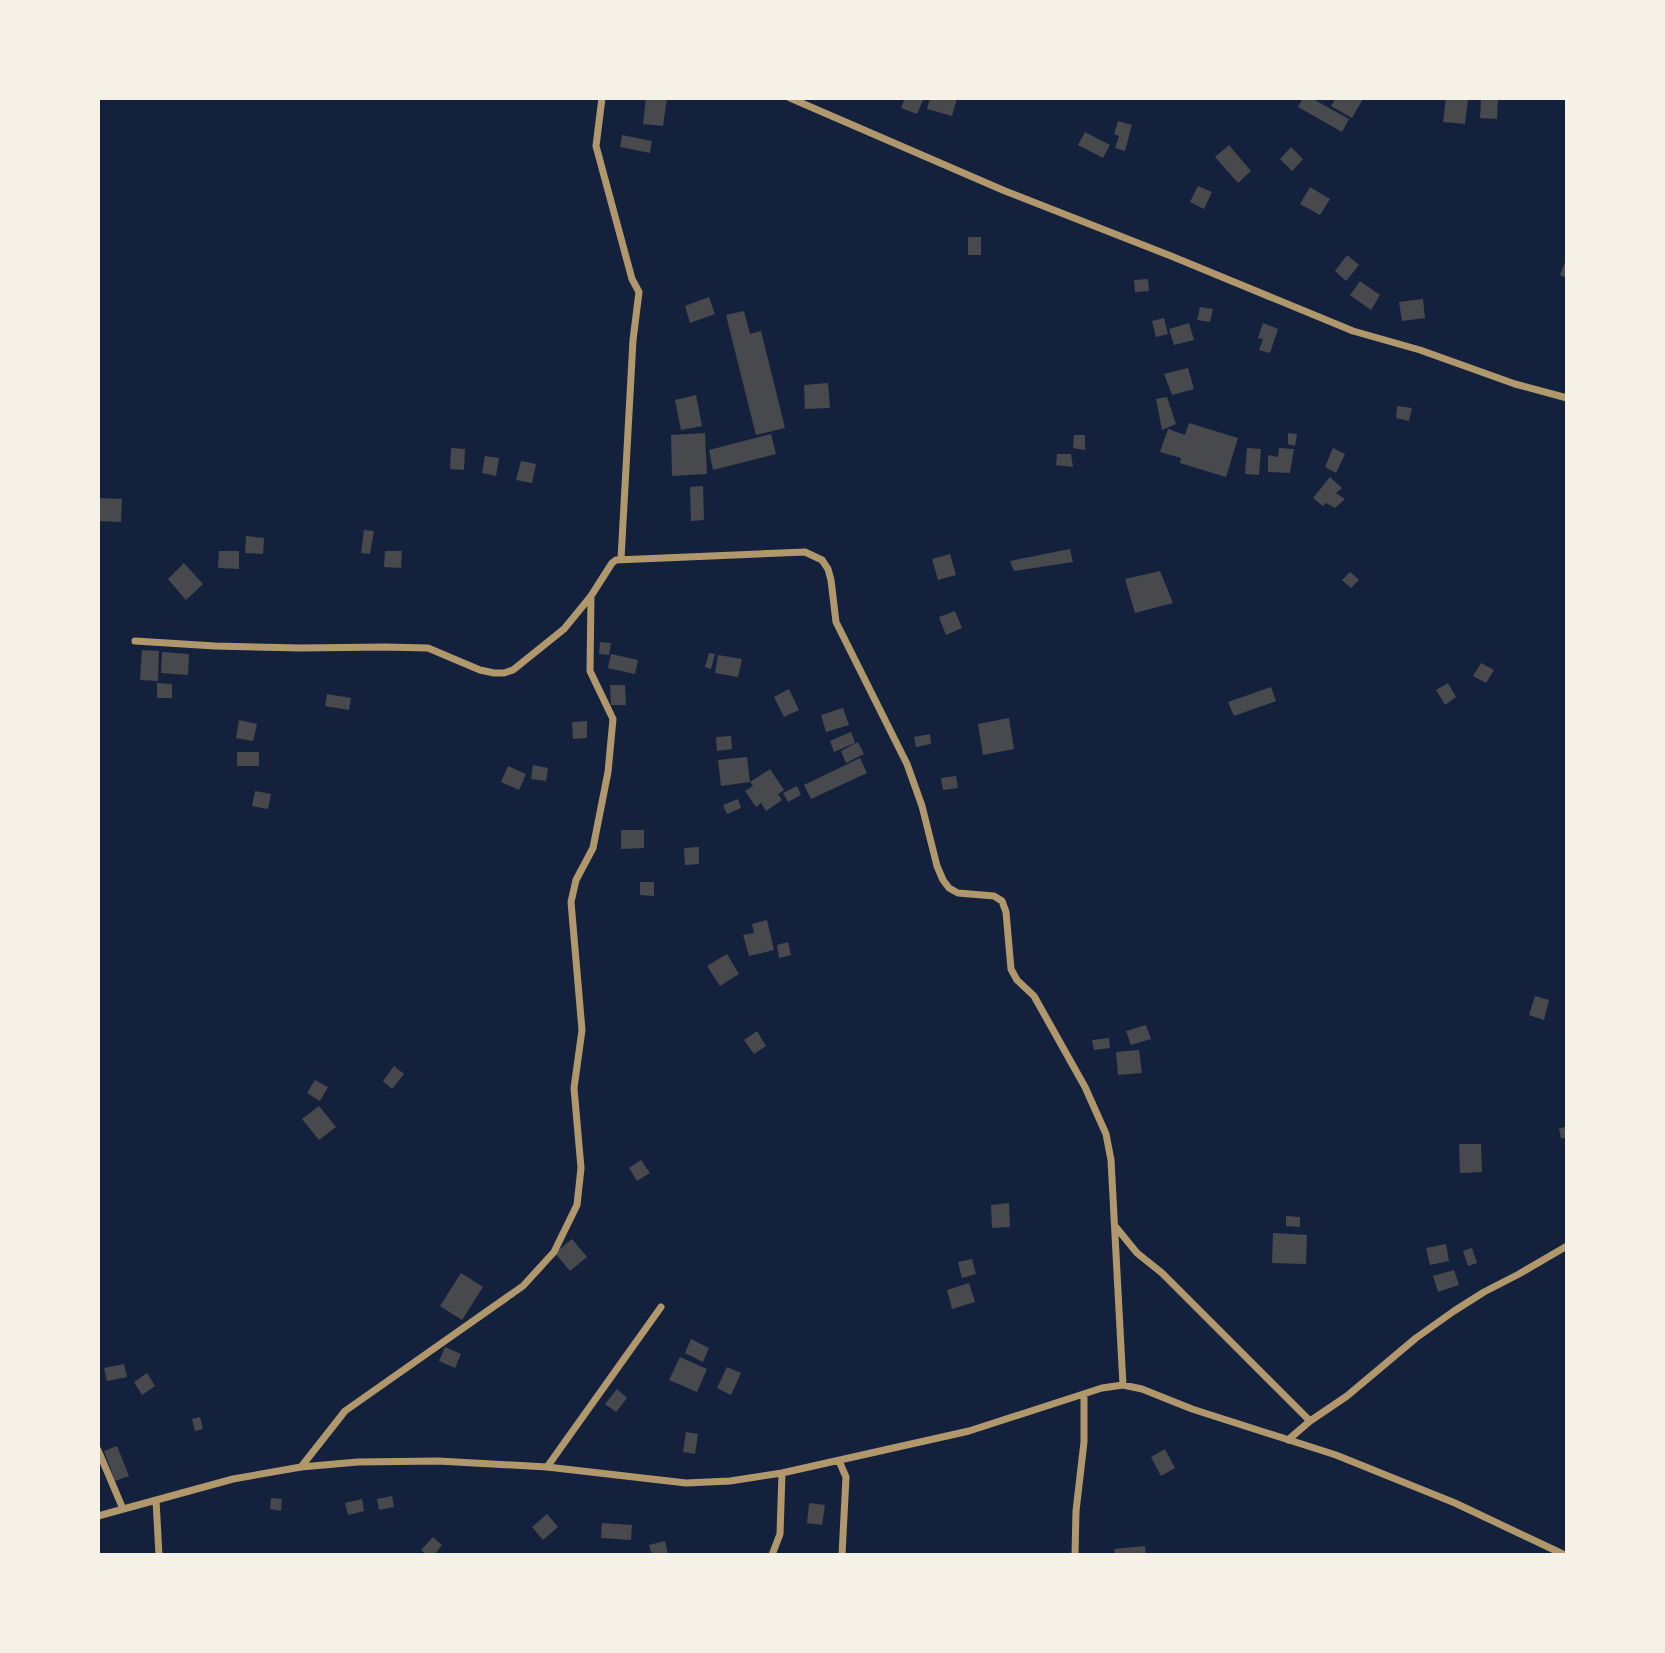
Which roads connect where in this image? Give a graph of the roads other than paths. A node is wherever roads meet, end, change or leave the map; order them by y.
1 (602, 98) edge
2 (790, 98) edge
3 (1567, 398) edge
4 (621, 559) junction
5 (591, 596) junction
6 (135, 642) dead end
7 (1114, 1226) junction
8 (1567, 1246) edge
9 (661, 1307) dead end
10 (1123, 1385) junction
11 (1084, 1395) junction
12 (1310, 1421) junction
13 (1288, 1440) junction
14 (98, 1450) edge
15 (839, 1461) junction
16 (301, 1467) junction
17 (547, 1468) junction
18 (782, 1473) junction
19 (156, 1500) junction
20 (123, 1509) junction
21 (98, 1516) edge
22 (159, 1555) edge
23 (772, 1555) edge
24 (842, 1555) edge
25 (1075, 1555) edge
26 (1565, 1555) edge

1 - 4 street
2 - 3 street
4 - 5 street
4 - 7 street
5 - 6 street
5 - 16 street
7 - 10 street
7 - 12 street
8 - 12 street
9 - 17 street
10 - 11 street
10 - 13 street
11 - 15 street
11 - 25 street
12 - 13 street
13 - 26 street
14 - 20 street
15 - 18 street
15 - 24 street
16 - 17 street
16 - 19 street
17 - 18 street
18 - 23 street
19 - 20 street
19 - 22 street
20 - 21 street

